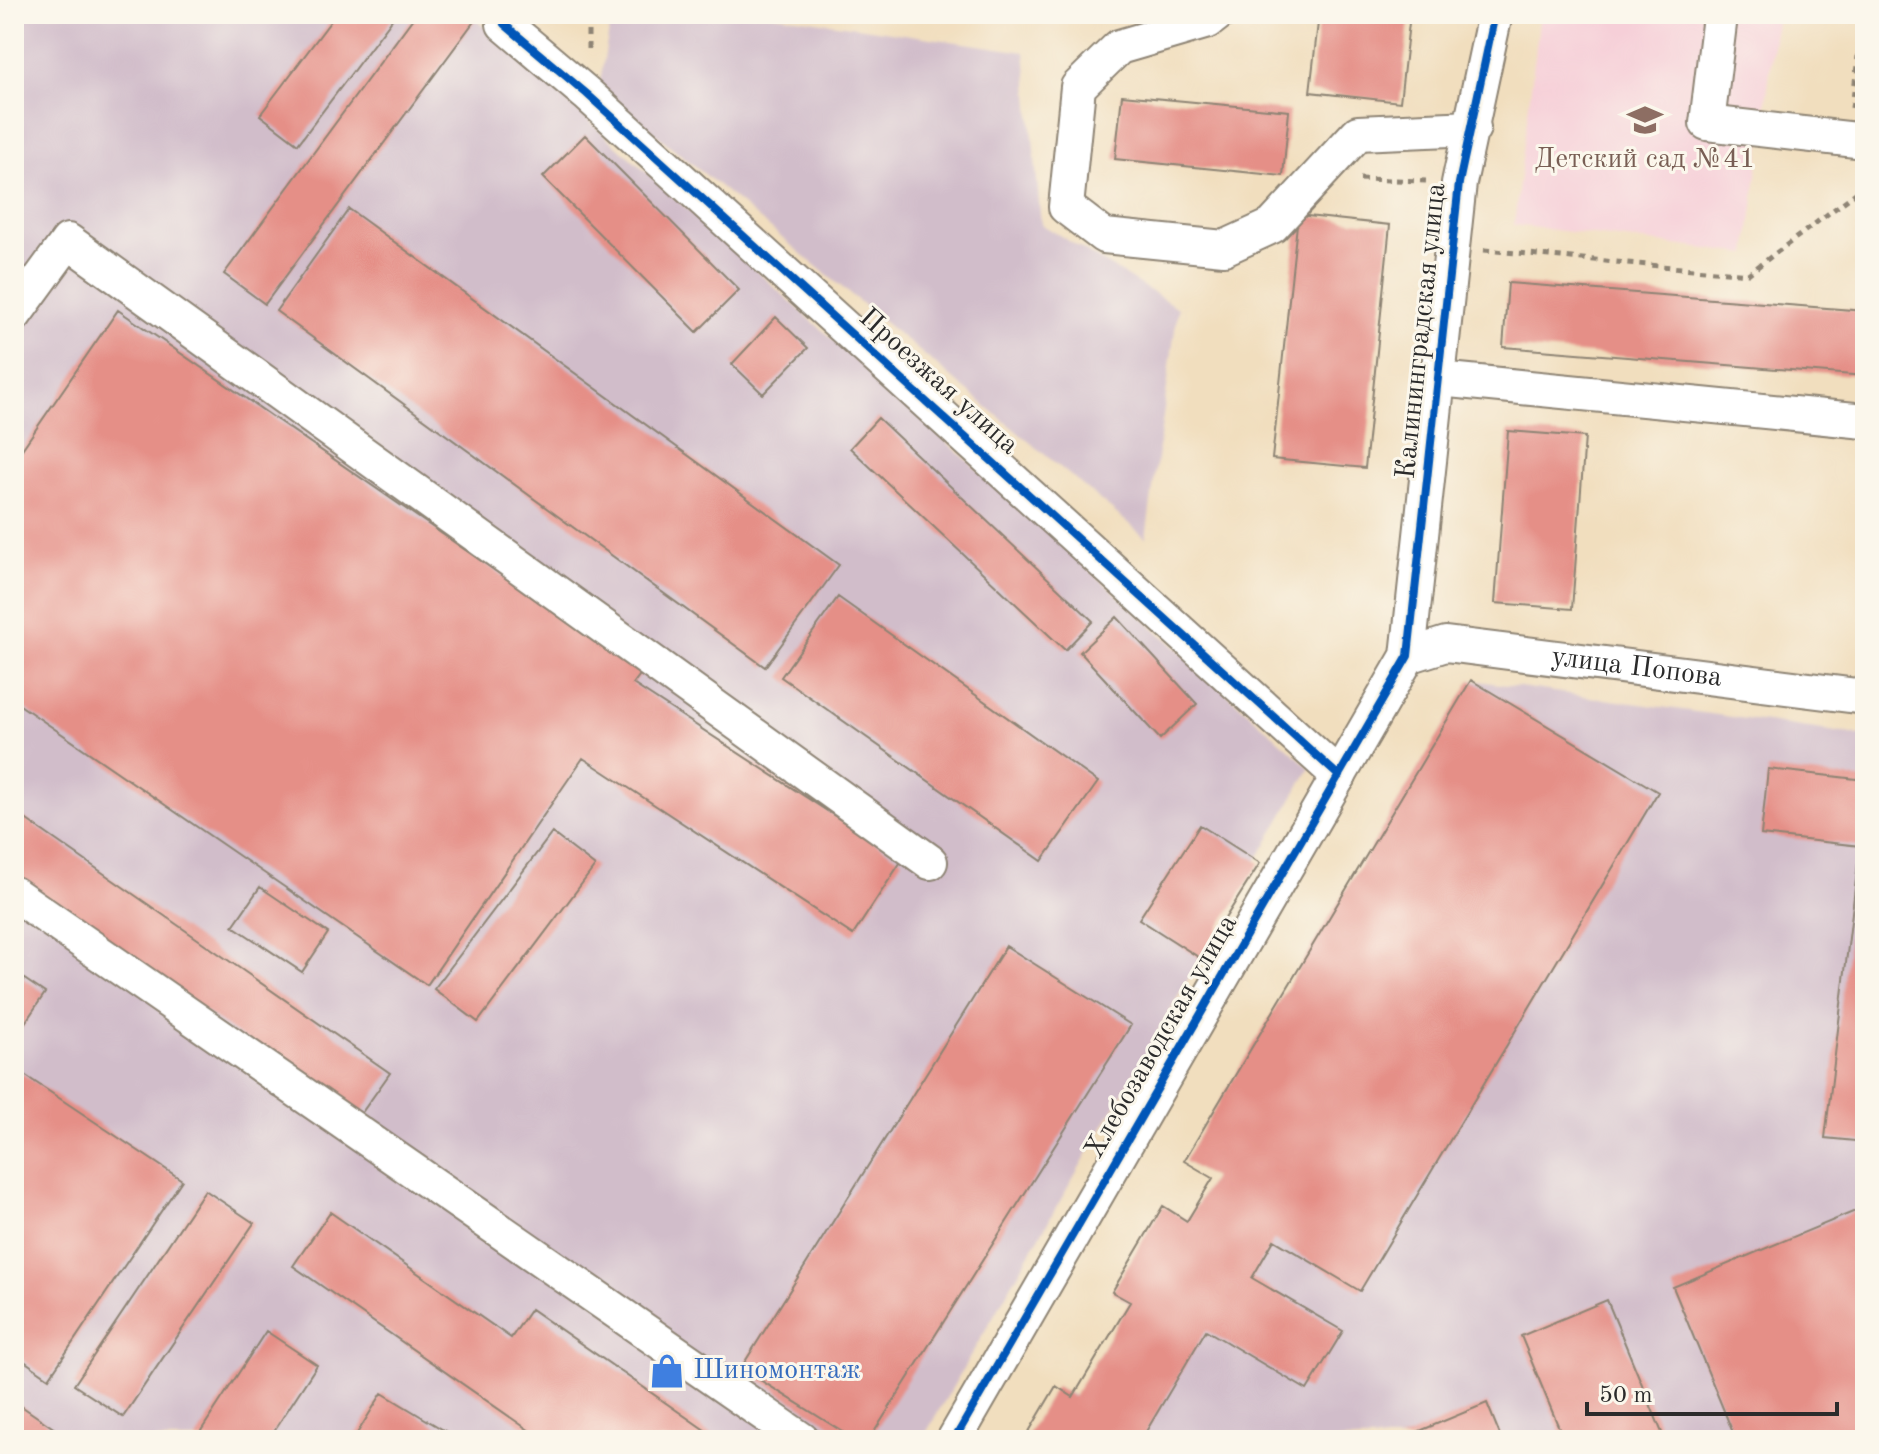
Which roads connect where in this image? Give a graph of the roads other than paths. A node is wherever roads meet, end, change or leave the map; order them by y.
1 (1217, 14) edge
2 (1495, 14) edge
3 (1720, 16) edge
4 (504, 24) dead end
5 (1473, 128) junction
6 (1857, 140) edge
7 (14, 315) edge
8 (1439, 379) junction
9 (1865, 421) edge
10 (1408, 656) junction
11 (1865, 697) edge
12 (1339, 776) junction
13 (930, 862) dead end
14 (14, 894) edge
15 (802, 1440) edge
16 (954, 1440) edge

1 - 5 street
2 - 5 street, Калининградская улица
3 - 6 street
4 - 12 street, Проезжая улица
5 - 8 street, Калининградская улица
7 - 13 street
8 - 9 street
8 - 10 street, Калининградская улица
10 - 11 street, улица Попова
10 - 12 street, Хлебозаводская улица
12 - 16 street, Хлебозаводская улица
14 - 15 street

